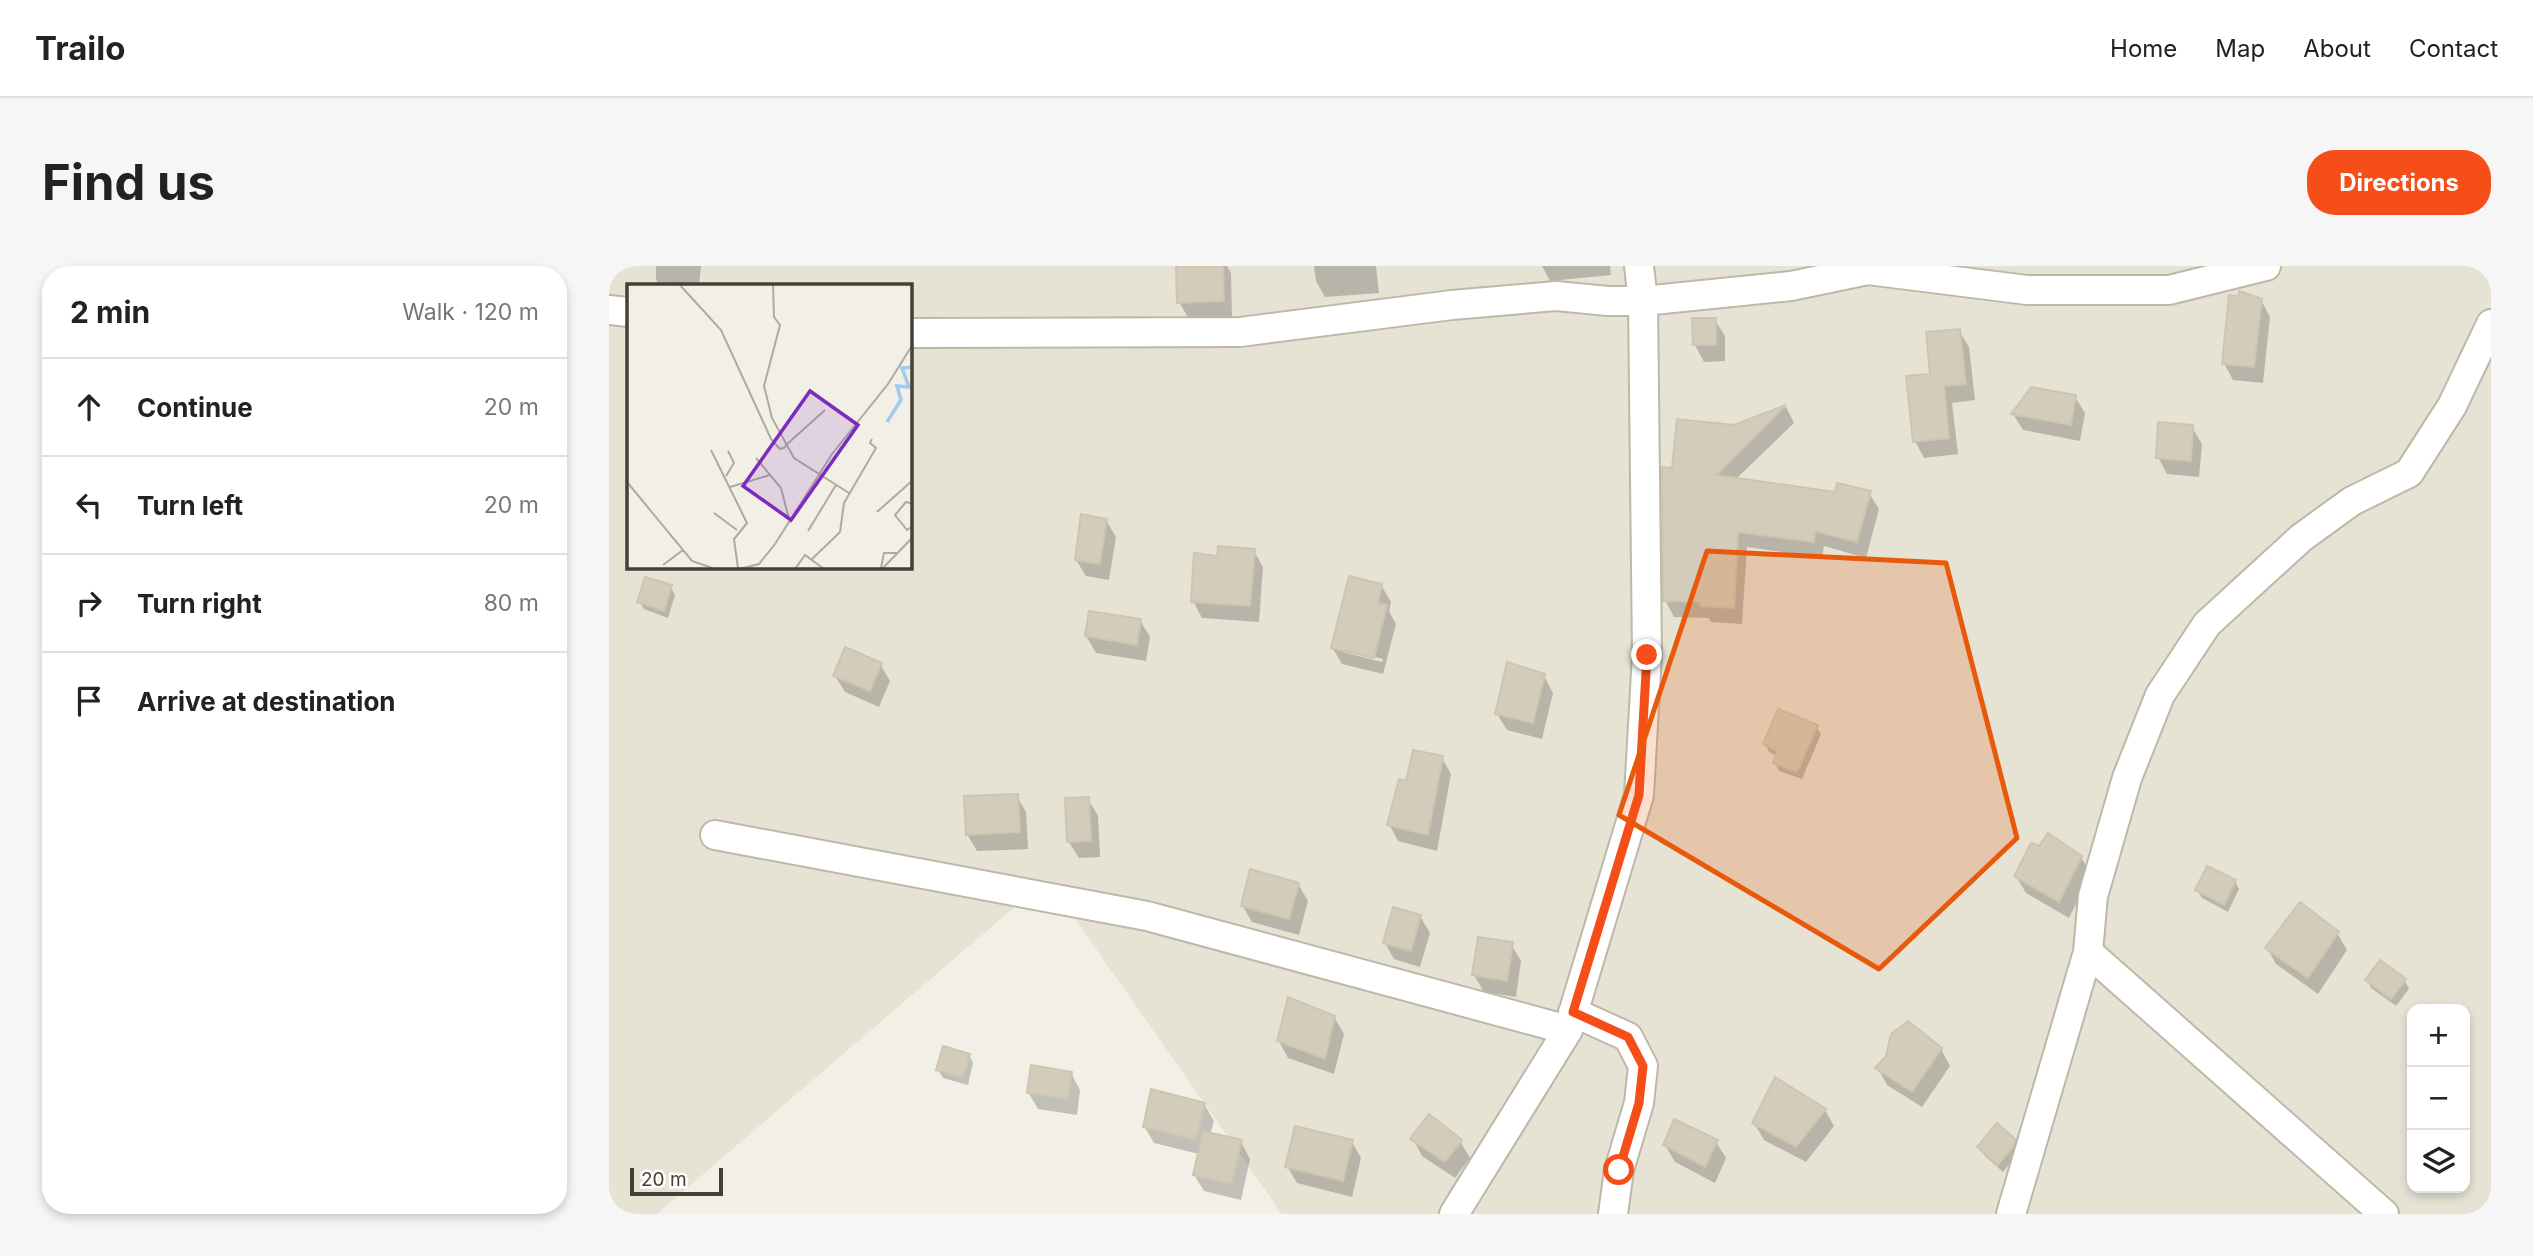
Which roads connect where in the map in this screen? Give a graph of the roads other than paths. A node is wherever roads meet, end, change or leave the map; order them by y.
1 (1639, 266) edge
2 (2266, 266) edge
3 (1643, 302) junction
4 (609, 310) edge
5 (627, 312) edge
6 (2491, 324) edge
7 (912, 333) edge
8 (715, 835) dead end
9 (2088, 951) junction
10 (1571, 1021) junction
11 (1454, 1214) edge
12 (1613, 1214) edge
13 (2011, 1214) edge
14 (2384, 1214) edge

1 - 3 street
2 - 3 street
3 - 7 street
3 - 10 street
4 - 5 street
6 - 9 street
8 - 10 street
9 - 13 street
9 - 14 street
10 - 11 street
10 - 12 street

